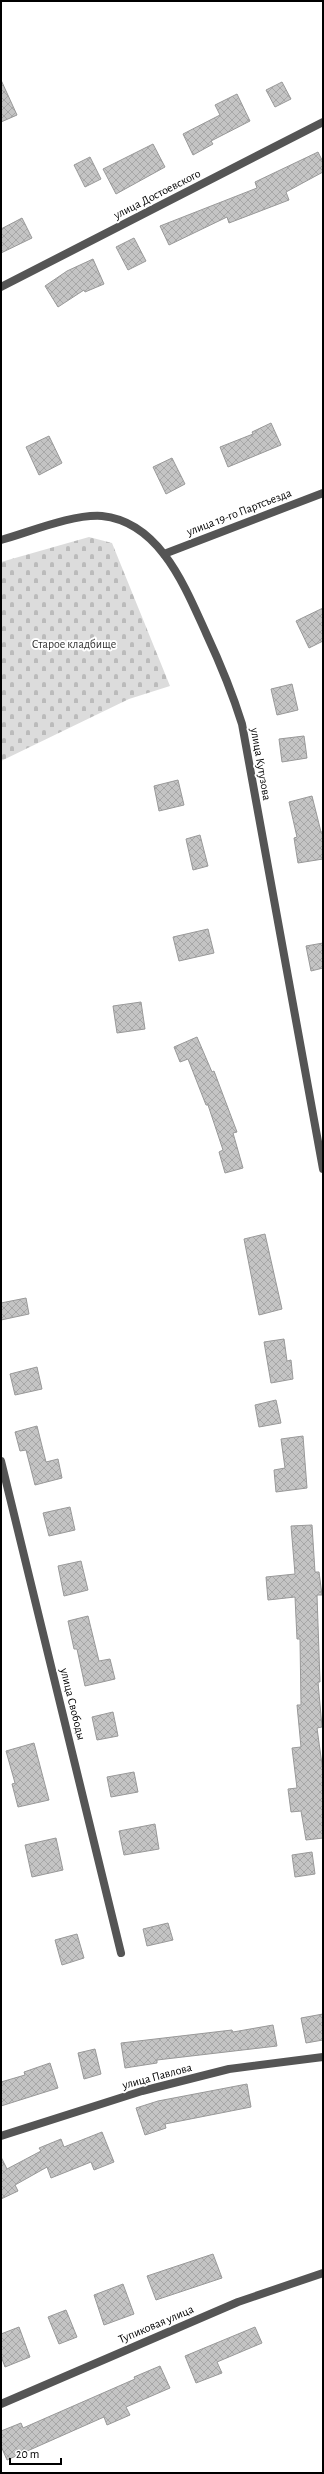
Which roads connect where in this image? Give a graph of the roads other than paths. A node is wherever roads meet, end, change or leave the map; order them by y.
1 (323, 122) edge
2 (1, 287) edge
3 (323, 493) edge
4 (1, 540) edge
5 (164, 554) junction
6 (323, 1169) edge
7 (1, 1463) edge
8 (121, 1953) dead end
9 (323, 2058) edge
10 (1, 2136) edge
11 (323, 2273) edge
12 (1, 2404) edge

1 - 2 street, улица Достоевского
3 - 5 street, улица 19-го Партсъезда
4 - 5 street, улица Кутузова
5 - 6 street, улица Кутузова
7 - 8 street, улица Свободы
9 - 10 street, улица Павлова
11 - 12 street, Тупиковая улица

